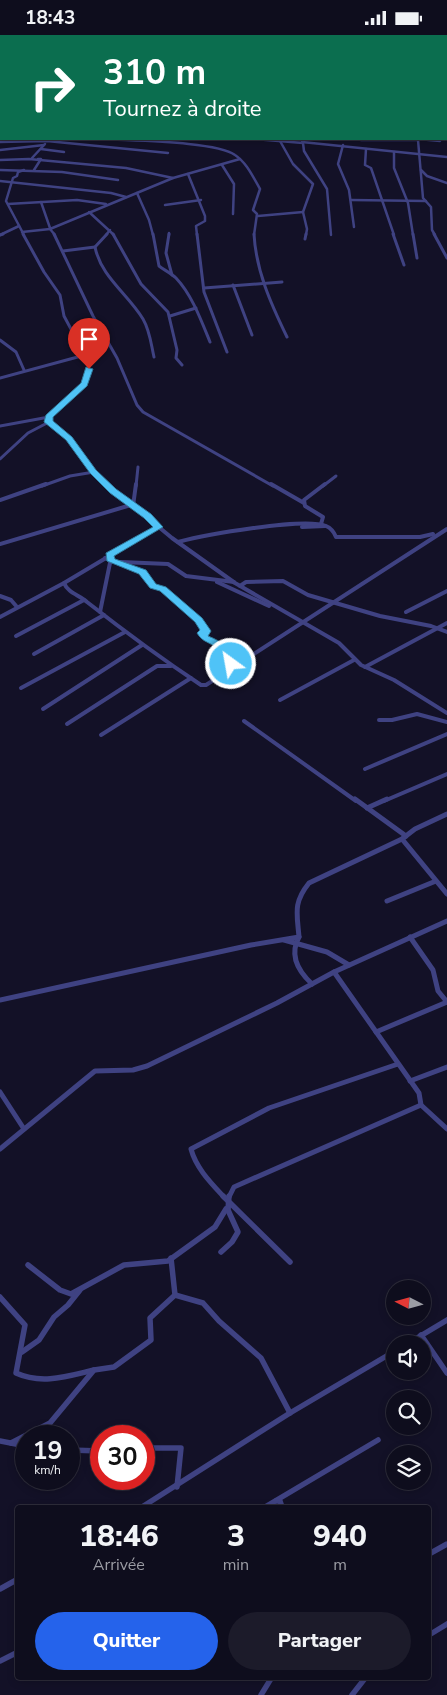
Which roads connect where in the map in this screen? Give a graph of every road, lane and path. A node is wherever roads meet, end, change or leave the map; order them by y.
1 (48, 140) edge
2 (120, 140) edge
3 (256, 140) edge
4 (418, 140) edge
5 (429, 140) edge
6 (12, 141) junction
7 (280, 141) junction
8 (440, 141) dead end
9 (0, 142) edge
10 (302, 142) junction
11 (44, 145) junction
12 (343, 145) junction
13 (20, 148) junction
14 (41, 149) junction
15 (366, 149) junction
16 (0, 150) edge
17 (394, 152) junction
18 (64, 153) dead end
19 (168, 153) dead end
20 (419, 156) junction
21 (447, 157) edge
22 (32, 158) junction
23 (240, 159) junction
24 (0, 160) edge
25 (222, 165) junction
26 (420, 169) junction
27 (0, 170) edge
28 (24, 170) junction
29 (34, 170) junction
30 (188, 174) junction
31 (174, 178) junction
32 (118, 180) dead end
33 (0, 181) edge
34 (12, 182) junction
35 (447, 183) edge
36 (137, 193) junction
37 (126, 197) junction
38 (201, 200) junction
39 (351, 200) junction
40 (407, 200) junction
41 (383, 201) junction
42 (426, 201) junction
43 (42, 202) junction
44 (108, 204) junction
45 (8, 205) junction
46 (164, 205) dead end
47 (89, 212) junction
48 (304, 212) junction
49 (233, 214) dead end
50 (258, 216) junction
51 (19, 226) junction
52 (354, 227) dead end
53 (50, 228) junction
54 (110, 230) junction
55 (22, 232) junction
56 (169, 233) dead end
57 (0, 234) edge
58 (331, 235) dead end
59 (305, 239) dead end
60 (95, 247) junction
61 (62, 251) junction
62 (417, 257) dead end
63 (447, 258) edge
64 (404, 265) dead end
65 (172, 275) junction
66 (282, 282) dead end
67 (264, 283) junction
68 (233, 285) junction
69 (204, 288) junction
70 (196, 308) junction
71 (170, 316) junction
72 (252, 335) dead end
73 (287, 337) dead end
74 (0, 340) edge
75 (210, 342) dead end
76 (227, 352) dead end
77 (85, 355) junction
78 (154, 357) dead end
79 (182, 365) dead end
80 (24, 370) junction
81 (0, 378) edge
82 (49, 417) junction
83 (48, 422) junction
84 (0, 426) edge
85 (0, 459) edge
86 (138, 467) dead end
87 (93, 471) junction
88 (336, 476) dead end
89 (0, 499) edge
90 (304, 503) junction
91 (132, 505) junction
92 (323, 525) junction
93 (158, 527) junction
94 (447, 529) edge
95 (442, 532) junction
96 (172, 538) junction
97 (186, 539) junction
98 (178, 542) junction
99 (0, 544) edge
100 (107, 556) junction
101 (112, 561) junction
102 (117, 562) junction
103 (214, 580) junction
104 (64, 583) junction
105 (235, 583) junction
106 (240, 586) junction
107 (447, 591) edge
108 (0, 596) edge
109 (84, 600) junction
110 (334, 601) junction
111 (17, 607) junction
112 (278, 608) junction
113 (406, 613) dead end
114 (102, 614) junction
115 (0, 617) edge
116 (302, 623) junction
117 (447, 623) edge
118 (437, 627) junction
119 (125, 632) junction
120 (447, 632) edge
121 (16, 636) dead end
122 (142, 645) junction
123 (34, 654) dead end
124 (228, 654) junction
125 (354, 660) junction
126 (241, 664) junction
127 (171, 665) junction
128 (365, 667) junction
129 (234, 668) junction
130 (191, 678) junction
131 (21, 688) dead end
132 (280, 701) dead end
133 (43, 709) dead end
134 (447, 713) edge
135 (379, 720) dead end
136 (244, 721) dead end
137 (447, 722) edge
138 (66, 723) dead end
139 (447, 734) edge
140 (101, 735) dead end
141 (365, 769) dead end
142 (447, 774) edge
143 (367, 808) junction
144 (447, 814) edge
145 (404, 837) junction
146 (436, 881) junction
147 (447, 893) edge
148 (388, 901) dead end
149 (447, 921) edge
150 (299, 937) junction
151 (410, 937) junction
152 (281, 939) junction
153 (293, 944) junction
154 (349, 965) junction
155 (334, 971) junction
156 (312, 984) junction
157 (0, 1000) edge
158 (447, 1002) edge
159 (376, 1032) junction
160 (398, 1064) junction
161 (447, 1067) edge
162 (410, 1081) junction
163 (0, 1092) edge
164 (421, 1105) junction
165 (24, 1129) junction
166 (447, 1129) edge
167 (0, 1149) edge
168 (226, 1200) junction
169 (226, 1209) junction
170 (221, 1252) dead end
171 (171, 1258) junction
172 (290, 1262) dead end
173 (28, 1265) dead end
174 (82, 1288) junction
175 (175, 1295) junction
176 (0, 1297) edge
177 (447, 1320) edge
178 (421, 1335) edge
179 (431, 1350) edge
180 (21, 1353) junction
181 (386, 1356) edge
182 (94, 1370) junction
183 (447, 1373) edge
184 (290, 1413) junction
185 (378, 1440) dead end
186 (0, 1441) edge
187 (11, 1443) junction
188 (15, 1444) edge
189 (155, 1448) edge
190 (177, 1487) junction
191 (275, 1501) junction
192 (146, 1505) edge
193 (268, 1505) edge
194 (281, 1505) edge
195 (447, 1544) edge
196 (431, 1553) edge
197 (15, 1581) edge
198 (0, 1589) edge
199 (447, 1623) edge
200 (431, 1634) edge
201 (15, 1654) edge
202 (0, 1661) edge
203 (270, 1680) edge
204 (364, 1680) edge
205 (261, 1695) edge
206 (352, 1695) edge

1 - 6 street
1 - 11 street
1 - 19 street
2 - 23 street
3 - 7 street
4 - 20 street
5 - 8 street
6 - 9 street
6 - 13 street
7 - 10 street
7 - 48 street
10 - 12 street
10 - 58 street
11 - 13 street
11 - 14 street
12 - 15 street
12 - 39 street
13 - 16 street
14 - 18 street
14 - 22 street
15 - 17 street
15 - 41 street
17 - 20 street
17 - 40 street
20 - 21 street
20 - 26 street
22 - 24 street
22 - 29 street
22 - 31 street
23 - 25 street
23 - 50 street
25 - 30 street
25 - 49 street
26 - 35 street
26 - 42 street
27 - 28 street
28 - 29 street
28 - 34 street
29 - 32 street
30 - 31 street
30 - 38 street
31 - 36 street
33 - 34 street
34 - 37 street
34 - 45 street
36 - 37 street
36 - 65 street
37 - 44 street
38 - 46 street
38 - 69 street
39 - 41 street
39 - 52 street
40 - 41 street
40 - 42 street
40 - 62 street
41 - 64 street
42 - 63 street
43 - 44 street
43 - 45 street
43 - 53 street
44 - 47 street
45 - 51 street
47 - 53 street
47 - 54 street
48 - 50 street
48 - 59 street
50 - 67 street
51 - 55 street
51 - 57 street
53 - 55 street
53 - 61 street
54 - 60 street
54 - 71 street
55 - 77 street
56 - 65 street
60 - 61 street
60 - 78 street
61 - 90 street
65 - 70 street
66 - 67 street
67 - 68 street
67 - 73 street
68 - 69 street
68 - 72 street
69 - 76 street
70 - 71 street
70 - 75 street
71 - 79 street
74 - 80 street
77 - 80 street
77 - 82 street
80 - 81 street
82 - 83 street
82 - 84 street
83 - 85 street
83 - 87 street
86 - 91 street
87 - 89 street
87 - 91 street
88 - 90 street
90 - 92 street
91 - 93 street
91 - 99 street
92 - 95 street
92 - 97 street
93 - 96 street
93 - 100 street
94 - 95 street
95 - 110 street
96 - 97 street
96 - 98 street
97 - 98 street
98 - 105 street
100 - 101 street
100 - 104 street
101 - 102 street
101 - 114 street
102 - 103 street
102 - 124 street
103 - 105 street
103 - 112 street
104 - 109 street
104 - 111 street
105 - 106 street
106 - 110 street
106 - 112 street
107 - 113 street
108 - 111 street
109 - 114 street
109 - 121 street
110 - 116 street
110 - 118 street
111 - 115 street
112 - 116 street
114 - 119 street
114 - 123 street
116 - 125 street
116 - 126 street
117 - 118 street
118 - 120 street
118 - 128 street
119 - 122 street
119 - 131 street
122 - 127 street
122 - 133 street
124 - 126 street
124 - 129 street
125 - 128 street
125 - 132 street
126 - 129 street
127 - 130 street
127 - 138 street
128 - 134 street
129 - 130 street
130 - 140 street
135 - 137 street
136 - 143 street
139 - 141 street
142 - 143 street
143 - 145 street
144 - 145 street
145 - 146 street
145 - 150 street
146 - 147 street
146 - 148 street
149 - 151 street
150 - 152 street
150 - 153 street
151 - 154 street
151 - 158 street
152 - 153 street
152 - 157 street
153 - 154 street
153 - 156 street
154 - 155 street
155 - 156 street
155 - 159 street
156 - 165 street
158 - 159 street
159 - 160 street
160 - 162 street
160 - 168 street
161 - 162 street
162 - 164 street
163 - 165 street
164 - 166 street
164 - 168 street
165 - 167 street
168 - 169 street
168 - 172 street
169 - 170 street
169 - 171 street
171 - 174 street
171 - 175 street
173 - 174 street
174 - 180 street
175 - 182 street
175 - 184 street
176 - 180 street
177 - 178 street
179 - 183 street
180 - 182 street
181 - 184 street
182 - 187 street
184 - 190 street
185 - 191 street
186 - 187 street
187 - 188 street
189 - 190 street
190 - 192 street
191 - 193 street
191 - 194 street
195 - 196 street
197 - 198 street
199 - 200 street
201 - 202 street
203 - 205 street
204 - 206 street

